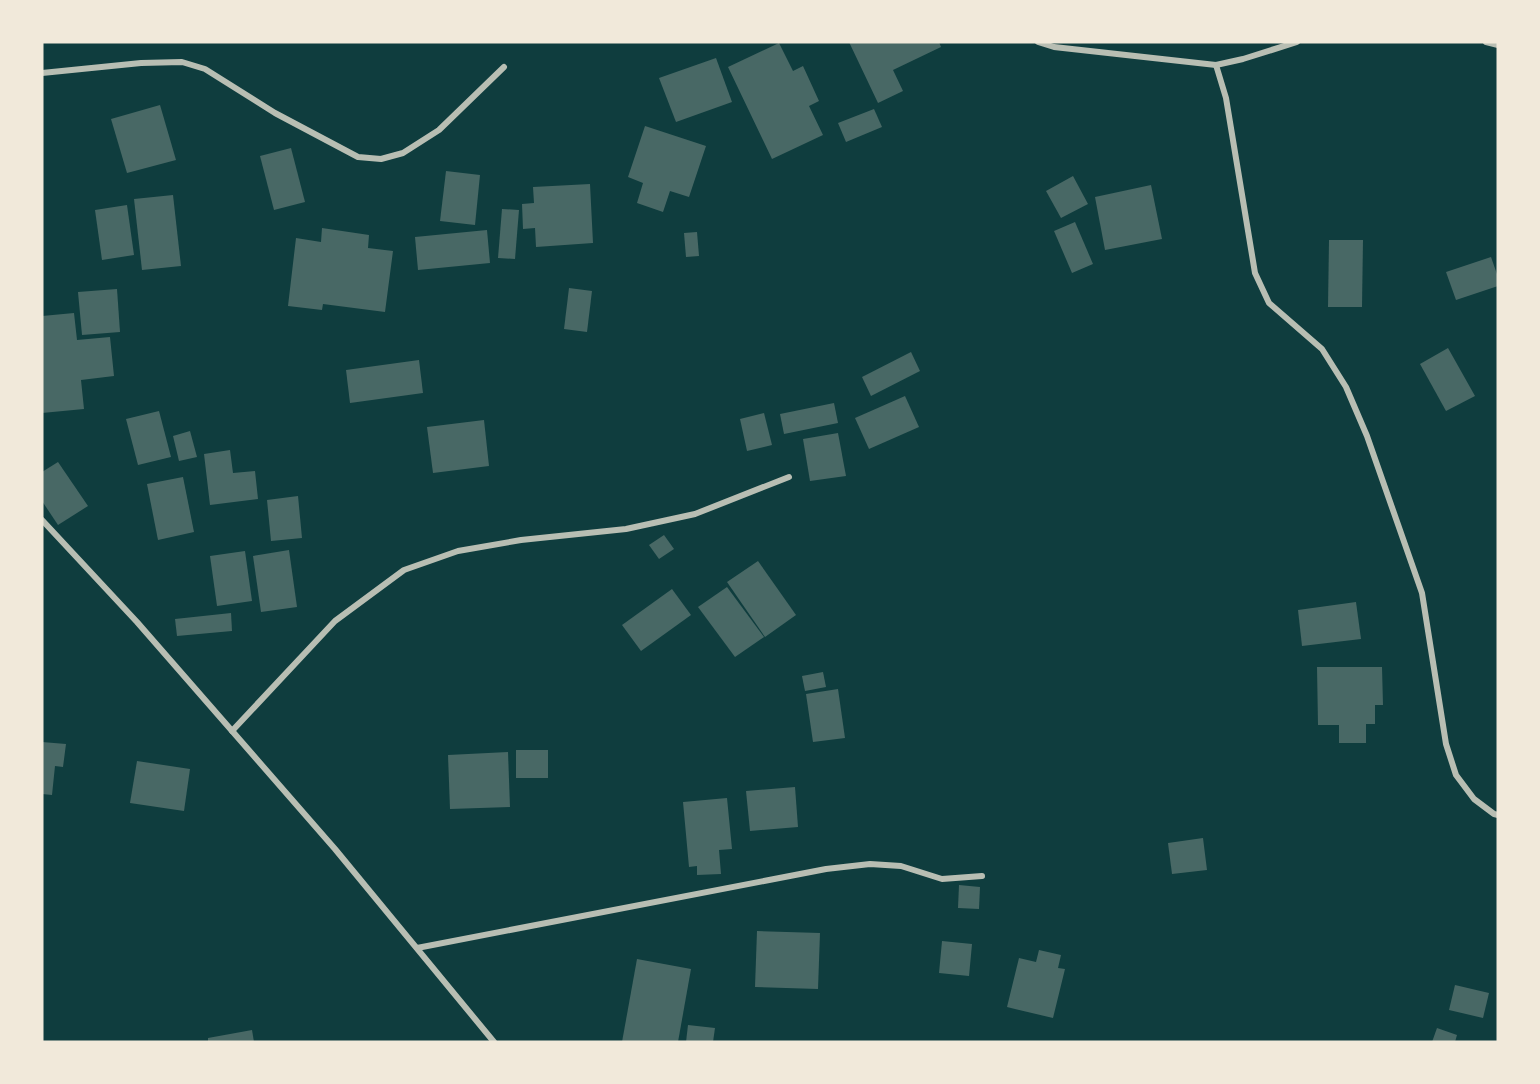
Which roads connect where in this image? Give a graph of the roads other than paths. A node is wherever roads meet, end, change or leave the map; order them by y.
1 (1038, 42) edge
2 (1297, 42) edge
3 (1485, 42) edge
4 (1498, 45) edge
5 (1216, 65) junction
6 (504, 68) dead end
7 (42, 73) edge
8 (789, 477) dead end
9 (42, 520) edge
10 (232, 731) junction
11 (1498, 815) edge
12 (982, 876) dead end
13 (417, 948) junction
14 (494, 1042) edge

1 - 5 street
2 - 5 street
3 - 4 street
5 - 11 street
6 - 7 street
8 - 10 street
9 - 10 street
10 - 13 street
12 - 13 street
13 - 14 street

